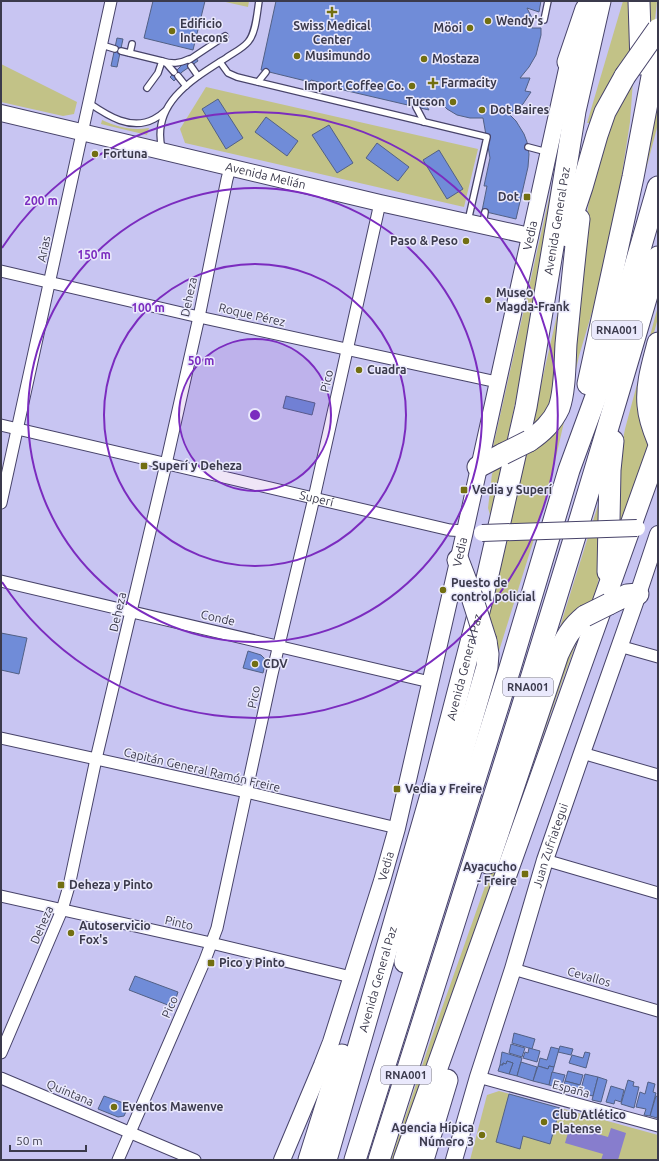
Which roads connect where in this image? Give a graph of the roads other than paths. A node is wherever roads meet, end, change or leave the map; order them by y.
1 (112, 1) edge
2 (259, 1) edge
3 (548, 1) edge
4 (582, 1) edge
5 (589, 1) edge
6 (600, 1) edge
7 (616, 1) edge
8 (639, 1) edge
9 (544, 20) dead end
10 (658, 29) edge
11 (225, 36) dead end
12 (132, 44) dead end
13 (102, 45) junction
14 (658, 45) edge
15 (130, 53) junction
16 (162, 61) junction
17 (189, 61) junction
18 (220, 62) junction
19 (568, 62) junction
20 (266, 72) dead end
21 (198, 76) junction
22 (258, 82) junction
23 (186, 86) junction
24 (147, 88) dead end
25 (90, 103) junction
26 (416, 106) dead end
27 (165, 111) junction
28 (1, 113) edge
29 (424, 122) junction
30 (83, 133) junction
31 (528, 147) dead end
32 (163, 151) junction
33 (549, 152) junction
34 (230, 168) junction
35 (633, 177) junction
36 (582, 186) junction
37 (658, 187) edge
38 (380, 203) junction
39 (558, 217) junction
40 (479, 219) junction
41 (530, 236) junction
42 (658, 257) edge
43 (1, 270) edge
44 (50, 282) junction
45 (199, 317) junction
46 (658, 343) edge
47 (347, 350) junction
48 (498, 382) junction
49 (621, 383) junction
50 (526, 407) junction
51 (1, 425) edge
52 (18, 429) junction
53 (655, 433) edge
54 (658, 449) edge
55 (166, 464) junction
56 (478, 467) junction
57 (569, 470) junction
58 (314, 498) junction
59 (1, 503) edge
60 (658, 529) edge
61 (465, 531) junction
62 (658, 534) edge
63 (458, 560) junction
64 (1, 581) edge
65 (638, 594) junction
66 (606, 603) junction
67 (131, 612) junction
68 (279, 646) junction
69 (619, 646) junction
70 (658, 657) edge
71 (430, 682) junction
72 (1, 738) edge
73 (582, 753) junction
74 (96, 759) junction
75 (658, 775) edge
76 (246, 792) junction
77 (397, 828) junction
78 (545, 860) junction
79 (658, 893) edge
80 (1, 896) edge
81 (62, 910) junction
82 (396, 919) junction
83 (211, 943) junction
84 (480, 950) junction
85 (513, 969) junction
86 (351, 977) junction
87 (433, 990) junction
88 (658, 1011) edge
89 (1, 1053) edge
90 (387, 1058) junction
91 (478, 1077) junction
92 (1, 1078) edge
93 (658, 1126) edge
94 (130, 1133) junction
95 (118, 1160) edge
96 (195, 1160) edge
97 (282, 1160) edge
98 (309, 1160) edge
99 (326, 1160) edge
100 (355, 1160) edge
101 (379, 1160) edge
102 (404, 1160) edge
103 (423, 1160) edge
104 (454, 1160) edge

1 - 13 street, Arias
2 - 18 lane
3 - 9 lane
4 - 19 street, Vedia
5 - 19 highway
6 - 39 highway, Avenida General Paz
7 - 39 highway
8 - 35 highway
10 - 36 highway, bridge
11 - 17 lane
12 - 15 lane
13 - 15 lane
13 - 25 street, Arias
14 - 35 highway
15 - 16 lane
16 - 17 lane
16 - 23 lane
16 - 24 lane
17 - 21 lane
18 - 21 lane
18 - 22 lane
19 - 33 street, Vedia
20 - 22 lane
21 - 23 lane
22 - 29 lane
23 - 27 lane
25 - 27 lane
25 - 30 street, Arias
26 - 29 lane
27 - 32 lane
28 - 30 street, Avenida Melián
29 - 40 lane
30 - 32 street, Avenida Melián
30 - 44 street, Arias
31 - 33 lane
32 - 34 street, Avenida Melián
33 - 41 street, Vedia
34 - 38 street, Avenida Melián
34 - 45 street, Deheza
35 - 57 highway
36 - 50 highway
36 - 56 highway, bridge
37 - 57 highway, RNA001
38 - 40 street, Avenida Melián
38 - 47 street, Pico
39 - 50 highway, Avenida General Paz
40 - 41 street, Avenida Melián
41 - 48 street, Vedia
42 - 49 highway, RNA001
43 - 44 street, Roque Pérez
44 - 45 street, Roque Pérez
44 - 52 street, Arias
45 - 47 street, Roque Pérez
45 - 55 street, Deheza
46 - 53 highway
47 - 48 street, Roque Pérez
47 - 58 street, Pico
48 - 56 street, Vedia
49 - 66 highway
49 - 87 highway, RNA001
50 - 82 highway, Avenida General Paz
51 - 52 street, Superí
52 - 55 street, Superí
52 - 59 street, Arias
54 - 66 highway
55 - 58 street, Superí
55 - 67 street, Deheza
56 - 61 street, Vedia
57 - 90 highway, RNA001
58 - 61 street, Superí
58 - 68 street, Pico
60 - 61 street, Superí, bridge
61 - 63 street, Vedia
62 - 65 street, Juan Zufriategui
63 - 71 street, Vedia
63 - 90 highway, bridge
64 - 67 street, Conde
65 - 66 highway
65 - 69 street, Juan Zufriategui
66 - 84 highway
66 - 87 highway, bridge
67 - 68 street, Conde
67 - 74 street, Deheza
68 - 71 street, Conde
68 - 76 street, Pico
69 - 70 street
69 - 73 street, Juan Zufriategui
71 - 77 street, Vedia
72 - 74 street, Capitán General Ramón Freire
73 - 75 street
73 - 78 street, Juan Zufriategui
74 - 76 street, Capitán General Ramón Freire
74 - 81 street, Deheza
76 - 77 street, Capitán General Ramón Freire
76 - 83 street, Pico
77 - 86 street, Vedia
78 - 79 street
78 - 85 street, Juan Zufriategui
80 - 81 street, Pinto
81 - 83 street, Pinto
81 - 89 street, Deheza
82 - 98 highway
82 - 99 highway, Avenida General Paz
83 - 86 street, Pinto
83 - 94 street, Pico
84 - 102 highway
84 - 103 highway
85 - 88 street, Cevallos
85 - 91 street, Juan Zufriategui
86 - 97 street, Vedia
87 - 101 highway, RNA001
90 - 100 highway, RNA001
91 - 93 street, España
91 - 104 street, Juan Zufriategui
92 - 94 street, Quintana
94 - 95 street, Pico
94 - 96 street, Quintana

